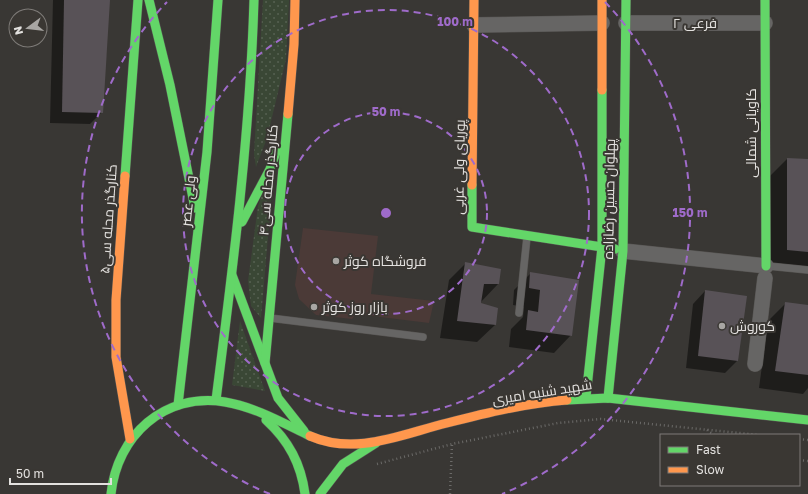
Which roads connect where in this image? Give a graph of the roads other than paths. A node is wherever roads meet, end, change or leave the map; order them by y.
1 (138, 0) edge
2 (149, 0) edge
3 (218, 0) edge
4 (254, 0) edge
5 (295, 0) edge
6 (474, 0) edge
7 (602, 0) edge
8 (626, 0) edge
9 (765, 0) edge
10 (626, 22) junction
11 (602, 23) junction
12 (765, 23) junction
13 (474, 25) junction
14 (287, 126) junction
15 (238, 229) junction
16 (199, 230) junction
17 (527, 235) junction
18 (602, 247) junction
19 (623, 251) junction
20 (808, 270) edge
21 (766, 272) junction
22 (232, 273) junction
23 (519, 312) dead end
24 (270, 318) junction
25 (423, 337) dead end
26 (266, 363) junction
27 (755, 364) dead end
28 (586, 397) junction
29 (608, 398) junction
30 (216, 400) junction
31 (178, 405) junction
32 (258, 414) junction
33 (808, 420) edge
34 (308, 436) junction
35 (130, 438) junction
36 (378, 442) junction
37 (112, 477) junction
38 (102, 488) dead end
39 (111, 494) edge
40 (305, 494) edge
41 (320, 494) edge

1 - 35 street, کنارگذر محله سی۵
2 - 16 street
3 - 16 street, ولی عصر
4 - 15 street
5 - 14 street, کنارگذر محله سی۴
6 - 13 street, پوریای ولی غربی
7 - 11 street, پهلوان حسین رضازاده
8 - 10 street, پهلوان حسین رضازاده
9 - 12 street, کاویانی شمالی
10 - 11 street
10 - 12 street, فرعی ۲
10 - 19 street, پهلوان حسین رضازاده
11 - 13 street
11 - 18 street, پهلوان حسین رضازاده
12 - 21 street, کاویانی شمالی
13 - 17 street, پوریای ولی غربی
14 - 15 street
14 - 24 street, کنارگذر محله سی۴
15 - 22 street
16 - 31 street, ولی عصر
17 - 18 street, پوریای ولی غربی
17 - 23 lane
18 - 19 street, پوریای ولی غربی
18 - 28 street, پهلوان حسین رضازاده
19 - 21 street
19 - 29 street, پهلوان حسین رضازاده
20 - 21 lane
21 - 27 street
22 - 26 street
22 - 30 street
24 - 25 lane
24 - 26 street, کنارگذر محله سی۴
26 - 34 street
28 - 29 street, شهید شنبه امیری
28 - 36 street, شهید شنبه امیری
29 - 33 street, شهید شنبه امیری
30 - 31 street
30 - 32 street
31 - 35 street
32 - 34 street
32 - 40 street
34 - 36 street
35 - 37 street
36 - 41 street
37 - 38 street
37 - 39 street

